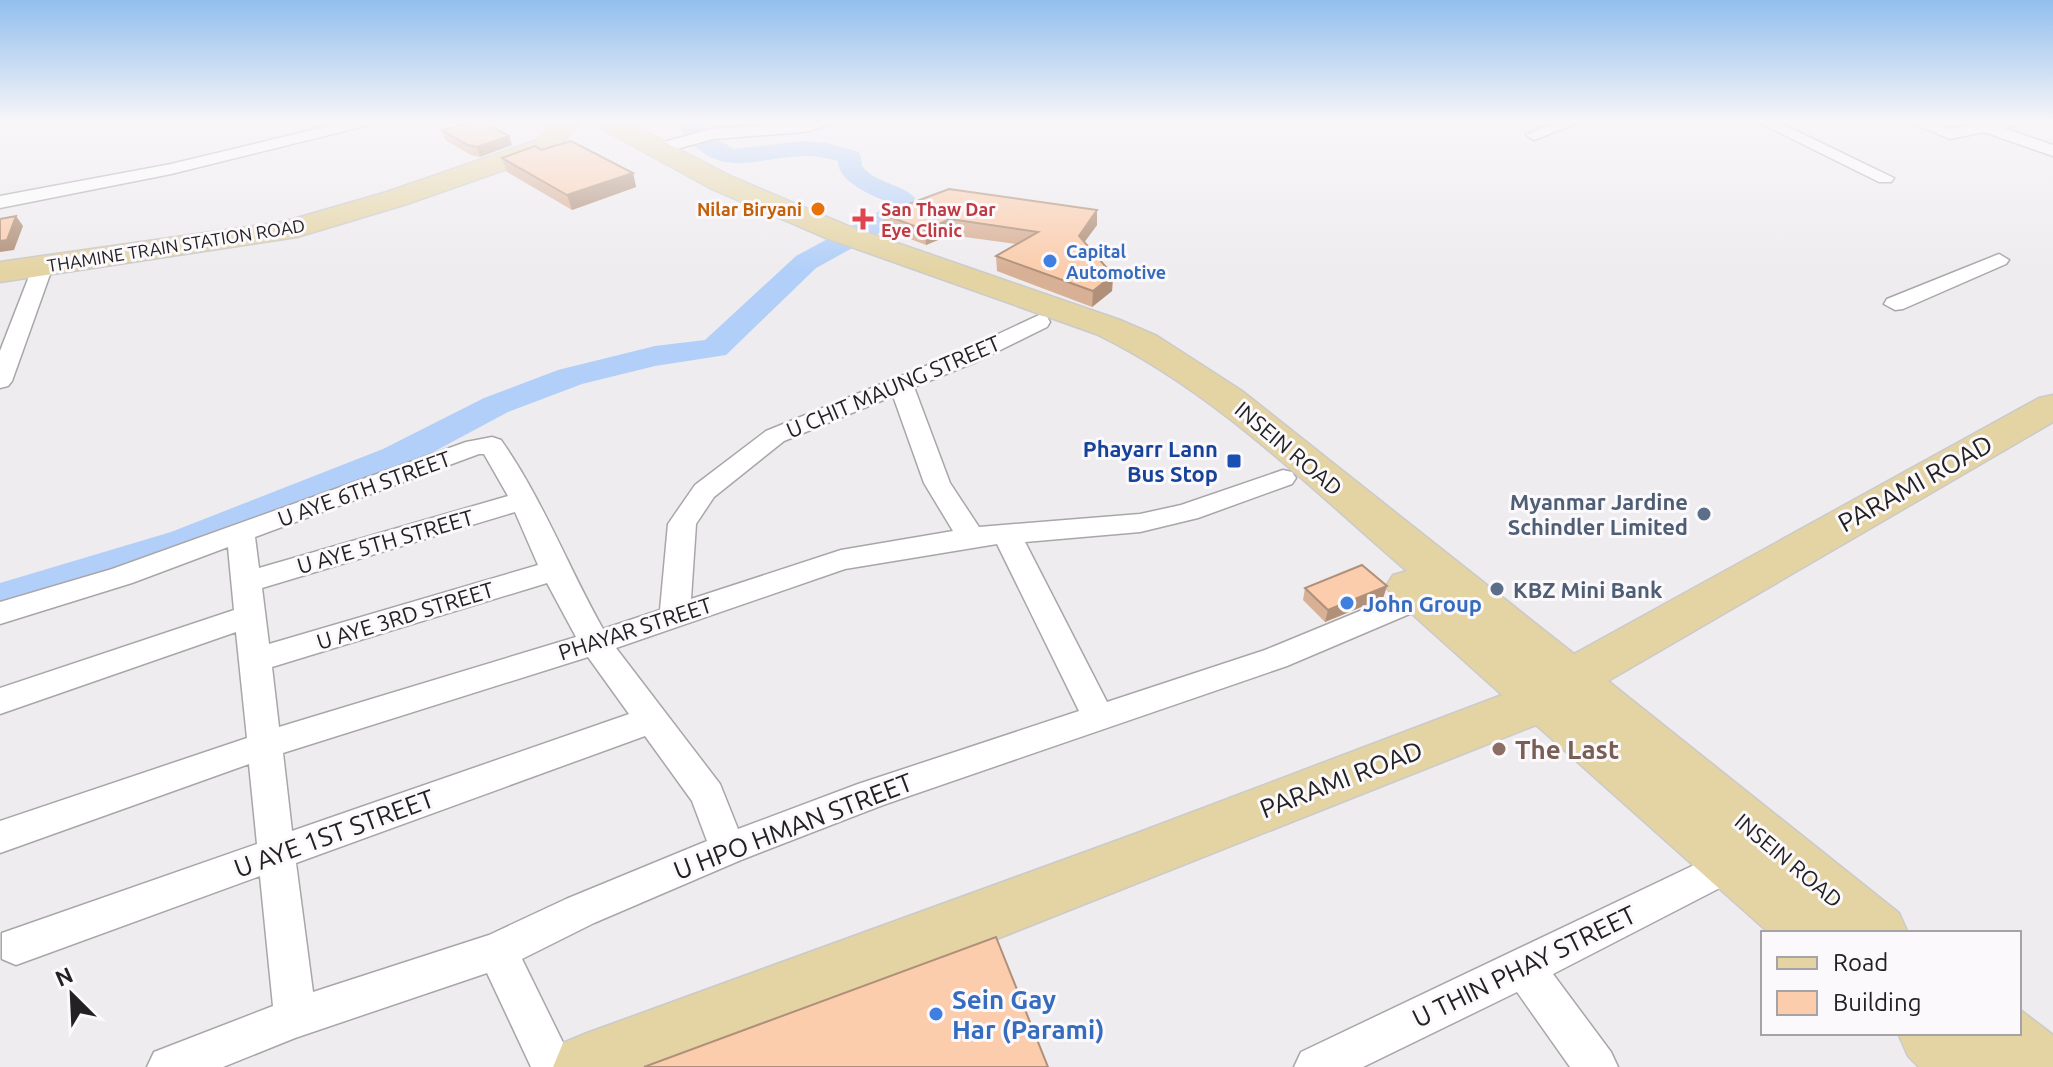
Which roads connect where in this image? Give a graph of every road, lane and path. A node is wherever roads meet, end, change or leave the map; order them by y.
1 (162, 171) edge
2 (453, 171) edge
3 (460, 171) edge
4 (662, 171) edge
5 (699, 171) edge
6 (1870, 171) edge
7 (1885, 178) dead end
8 (0, 202) edge
9 (840, 243) junction
10 (1999, 260) dead end
11 (43, 266) junction
12 (0, 269) edge
13 (1004, 300) junction
14 (1895, 304) dead end
15 (1039, 322) junction
16 (10, 326) edge
17 (0, 381) edge
18 (901, 384) junction
19 (2053, 406) edge
20 (1283, 478) junction
21 (524, 500) junction
22 (241, 535) junction
23 (1007, 535) junction
24 (971, 537) junction
25 (555, 570) junction
26 (246, 582) junction
27 (1422, 597) junction
28 (0, 613) edge
29 (250, 616) junction
30 (675, 617) junction
31 (595, 643) junction
32 (255, 660) junction
33 (1557, 690) junction
34 (0, 701) edge
35 (1099, 718) junction
36 (651, 720) junction
37 (265, 745) junction
38 (0, 837) edge
39 (728, 849) junction
40 (277, 853) junction
41 (1732, 863) junction
42 (1812, 931) edge
43 (1874, 931) edge
44 (16, 946) dead end
45 (497, 951) junction
46 (1524, 968) junction
47 (295, 1018) junction
48 (1933, 1035) edge
49 (2000, 1035) edge
50 (169, 1067) edge
51 (553, 1067) edge
52 (587, 1067) edge
53 (1316, 1067) edge
54 (1596, 1067) edge
55 (1970, 1067) edge
56 (2039, 1067) edge

1 - 8 street
2 - 12 main road, THAMINE TRAIN STATION ROAD
3 - 11 main road, THAMINE TRAIN STATION ROAD
4 - 9 main road, INSEIN ROAD
5 - 9 main road, INSEIN ROAD
6 - 7 street
9 - 13 main road, INSEIN ROAD
10 - 14 street
11 - 12 main road, THAMINE TRAIN STATION ROAD
11 - 16 street
13 - 15 main road, INSEIN ROAD
13 - 33 main road, INSEIN ROAD
15 - 18 street, U CHIT MAUNG STREET
15 - 20 main road, INSEIN ROAD
16 - 17 street
18 - 24 street
18 - 30 street, U CHIT MAUNG STREET
19 - 33 main road, PARAMI ROAD
20 - 23 street, PHAYAR STREET
20 - 27 main road, INSEIN ROAD
21 - 22 street, U AYE 6TH STREET
21 - 25 street
21 - 26 street, U AYE 5TH STREET
22 - 26 street
22 - 28 street, U AYE 6TH STREET
23 - 24 street, PHAYAR STREET
23 - 35 street
24 - 30 street, PHAYAR STREET
25 - 31 street
25 - 32 street, U AYE 3RD STREET
26 - 29 street
27 - 33 main road, INSEIN ROAD
27 - 35 street, U HPO HMAN STREET
29 - 32 street
29 - 34 street
30 - 31 street, PHAYAR STREET
31 - 36 street
31 - 37 street, PHAYAR STREET
32 - 37 street
33 - 41 main road, INSEIN ROAD
33 - 43 main road, INSEIN ROAD
33 - 52 main road, PARAMI ROAD
35 - 39 street, U HPO HMAN STREET
36 - 39 street
36 - 40 street, U AYE 1ST STREET
37 - 38 street, PHAYAR STREET
37 - 40 street
39 - 45 street, U HPO HMAN STREET
40 - 44 street, U AYE 1ST STREET
40 - 47 street
41 - 42 main road, INSEIN ROAD
41 - 46 street, U THIN PHAY STREET
45 - 47 street, U HPO HMAN STREET
45 - 51 street
46 - 53 street, U THIN PHAY STREET
46 - 54 street
47 - 50 street, U HPO HMAN STREET
48 - 55 main road
49 - 56 main road

